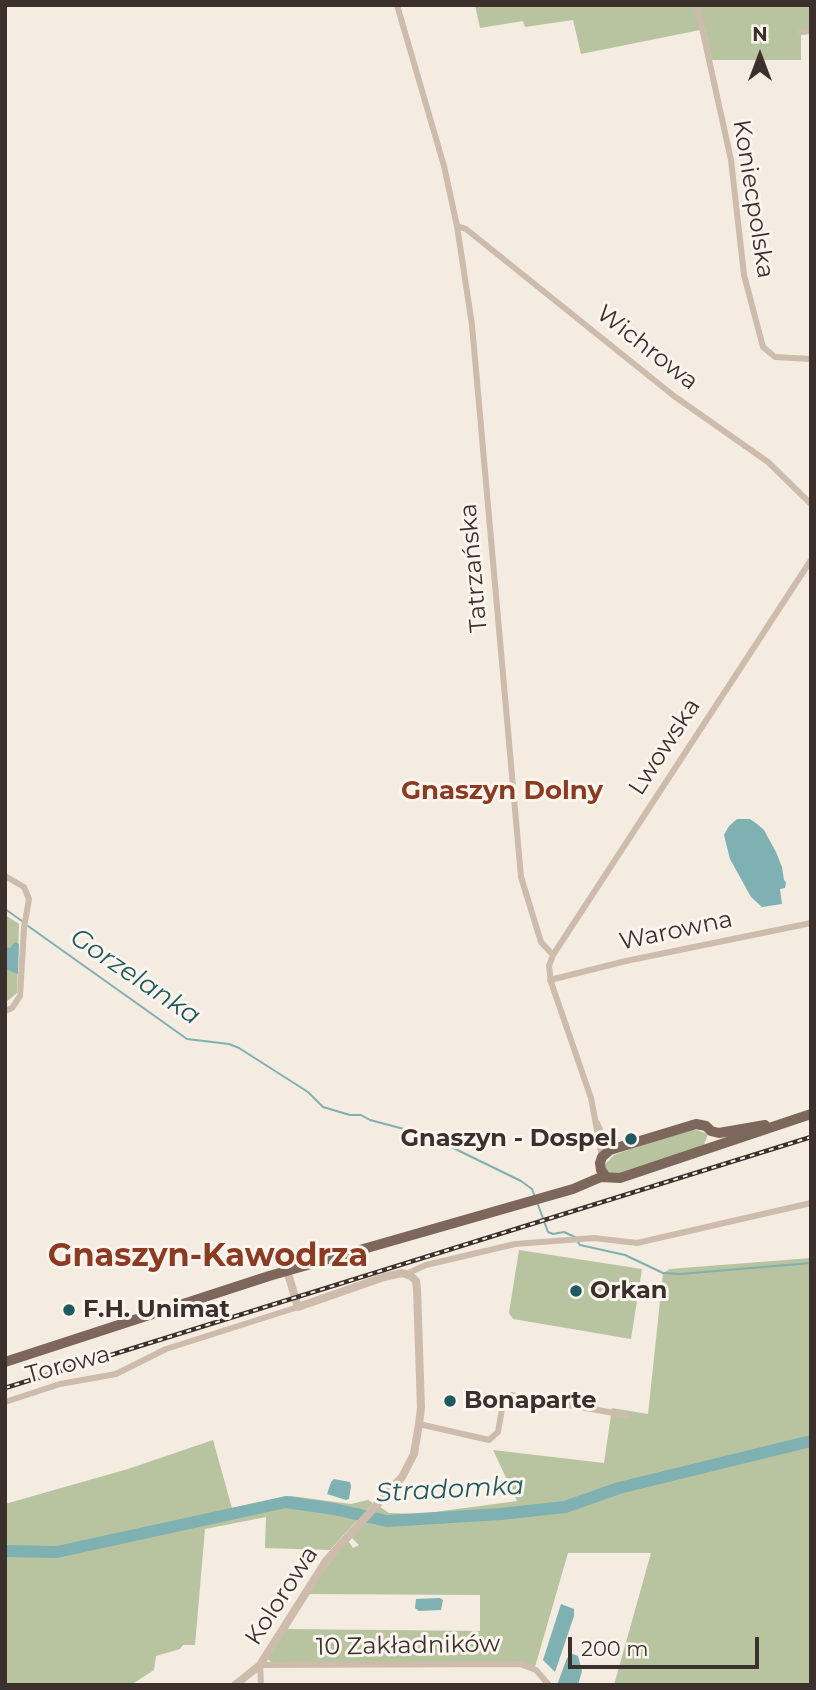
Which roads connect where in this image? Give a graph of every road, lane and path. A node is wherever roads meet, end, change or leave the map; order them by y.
1 (397, 5) edge
2 (697, 5) edge
3 (801, 32) dead end
4 (811, 32) edge
5 (457, 226) junction
6 (811, 359) edge
7 (811, 504) edge
8 (811, 560) edge
9 (5, 876) edge
10 (811, 923) edge
11 (553, 955) junction
12 (550, 980) junction
13 (5, 1011) edge
14 (811, 1114) edge
15 (596, 1121) junction
16 (786, 1122) junction
17 (711, 1131) junction
18 (616, 1149) junction
19 (705, 1150) junction
20 (601, 1162) junction
21 (606, 1177) junction
22 (551, 1194) junction
23 (811, 1203) edge
24 (401, 1239) junction
25 (406, 1273) junction
26 (289, 1277) junction
27 (298, 1307) junction
28 (170, 1310) junction
29 (5, 1362) edge
30 (5, 1402) edge
31 (626, 1415) dead end
32 (419, 1424) junction
33 (260, 1665) junction
34 (235, 1685) edge
35 (261, 1685) edge
36 (549, 1685) edge

1 - 5 street, Tatrzańska
2 - 6 street, Koniecpolska
3 - 4 street
5 - 7 street, Wichrowa
5 - 11 street, Tatrzańska
8 - 11 street, Lwowska
9 - 13 street
10 - 12 street, Warowna
11 - 12 street
12 - 15 street
14 - 16 main road
15 - 18 street
15 - 20 street
16 - 17 main road
16 - 19 main road
17 - 18 main road
17 - 19 main road
18 - 20 main road
19 - 21 main road
20 - 21 main road
20 - 22 main road
21 - 22 main road
22 - 24 main road
23 - 25 street
24 - 26 main road
24 - 28 main road
25 - 27 street, Torowa
25 - 32 street, Kolorowa
26 - 27 street
26 - 28 main road
27 - 30 street, Torowa
28 - 29 main road
31 - 32 street
32 - 33 street, Kolorowa
33 - 34 street, Kolorowa
33 - 35 street
33 - 36 street, 10 Zakładników

